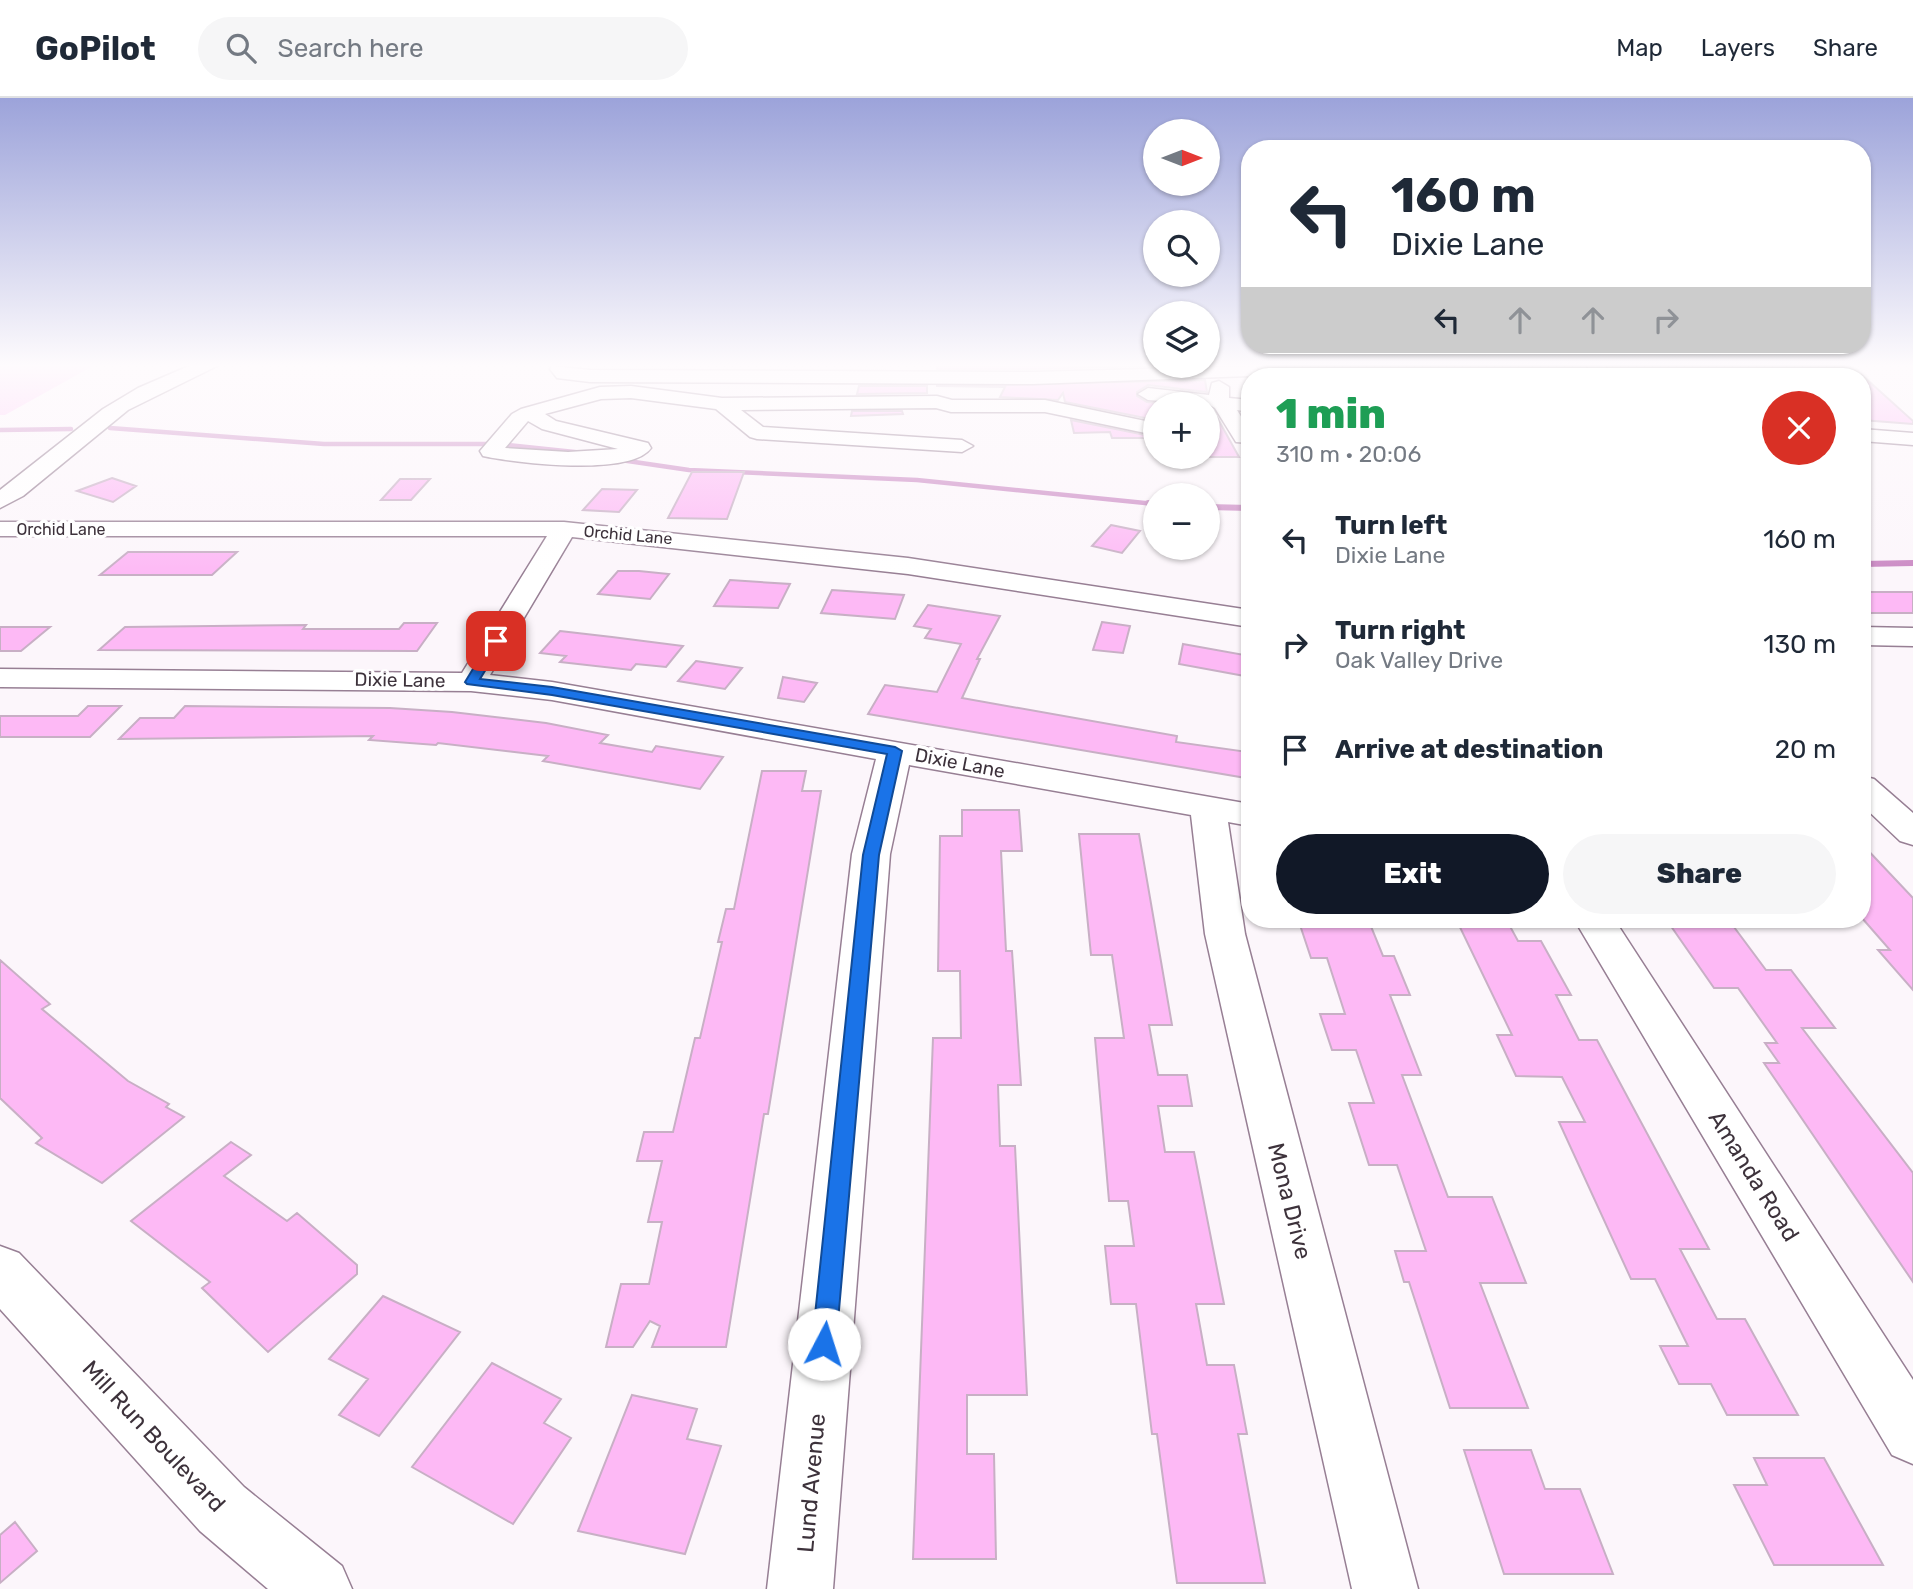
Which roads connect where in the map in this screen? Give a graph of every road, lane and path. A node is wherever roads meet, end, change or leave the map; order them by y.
1 (86, 436) edge
2 (504, 436) edge
3 (590, 436) edge
4 (797, 436) edge
5 (912, 436) edge
6 (1220, 436) edge
7 (1871, 436) edge
8 (1241, 438) edge
9 (1913, 439) edge
10 (911, 443) junction
11 (962, 446) dead end
12 (0, 501) edge
13 (0, 529) edge
14 (564, 529) junction
15 (1241, 618) edge
16 (1871, 636) edge
17 (1913, 637) edge
18 (0, 678) edge
19 (471, 682) junction
20 (895, 751) junction
21 (1871, 794) edge
22 (1229, 813) edge
23 (1913, 833) edge
24 (1600, 928) edge
25 (0, 1271) edge
26 (1913, 1434) edge
27 (319, 1589) edge
28 (800, 1589) edge
29 (1385, 1589) edge

1 - 12 street
2 - 3 street
4 - 10 street
5 - 10 street
6 - 8 street
7 - 9 street
10 - 11 street
13 - 14 street, Orchid Lane
14 - 15 street, Orchid Lane
14 - 19 street
16 - 17 street
18 - 19 street, Dixie Lane
19 - 20 street, Dixie Lane
20 - 22 street, Dixie Lane
20 - 28 street, Lund Avenue
21 - 23 street
22 - 29 street, Mona Drive
24 - 26 street, Amanda Road
25 - 27 street, Mill Run Boulevard

